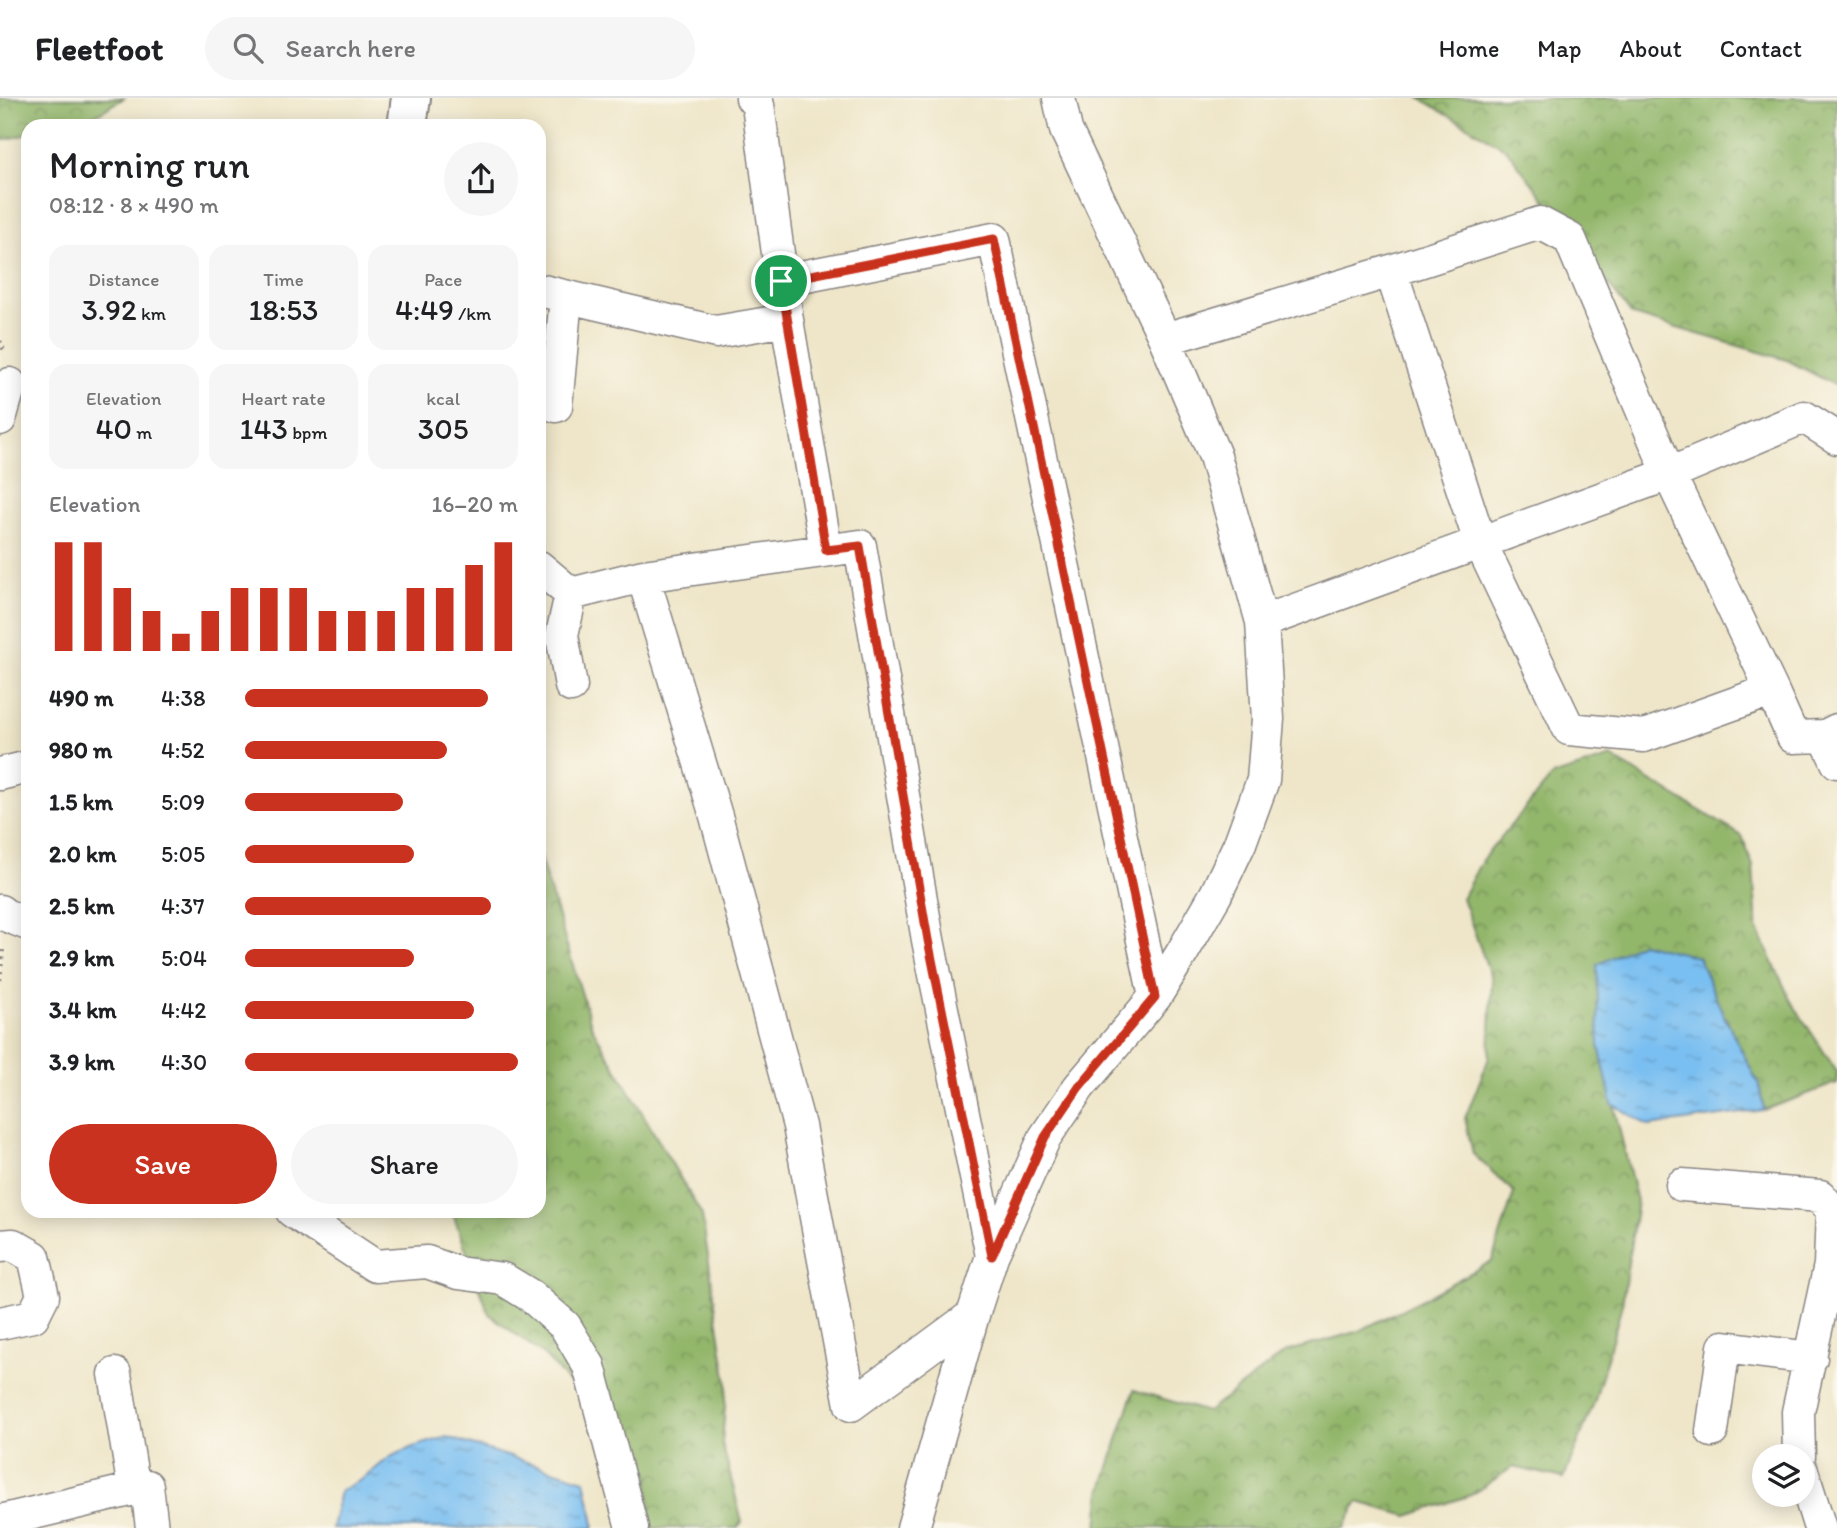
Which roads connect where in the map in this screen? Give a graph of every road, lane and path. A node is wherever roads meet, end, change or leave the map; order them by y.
1 (411, 98) edge
2 (1059, 98) edge
3 (764, 100) edge
4 (408, 119) edge
5 (1391, 271) junction
6 (781, 281) junction
7 (553, 293) edge
8 (787, 320) junction
9 (1165, 339) junction
10 (10, 384) dead end
11 (556, 406) dead end
12 (0, 419) edge
13 (1837, 438) edge
14 (1669, 474) junction
15 (1480, 542) junction
16 (826, 550) junction
17 (546, 573) edge
18 (643, 576) junction
19 (571, 594) junction
20 (1262, 622) junction
21 (571, 686) dead end
22 (1772, 690) junction
23 (1833, 743) edge
24 (21, 769) edge
25 (0, 774) edge
26 (0, 911) edge
27 (21, 921) edge
28 (1155, 997) junction
29 (1682, 1185) dead end
30 (303, 1218) edge
31 (0, 1246) edge
32 (992, 1256) junction
33 (973, 1315) junction
34 (0, 1323) edge
35 (1811, 1358) junction
36 (115, 1374) dead end
37 (1712, 1431) dead end
38 (1799, 1444) edge
39 (134, 1489) junction
40 (1813, 1507) edge
41 (0, 1521) edge
42 (152, 1528) edge
43 (632, 1528) edge
44 (913, 1528) edge
45 (1820, 1528) edge

1 - 4 street
2 - 9 street
3 - 6 street
5 - 9 street
5 - 14 street
5 - 15 street
6 - 8 street
6 - 28 street
7 - 8 street
7 - 11 street
8 - 16 street
9 - 20 street
10 - 12 street
13 - 14 street
14 - 15 street
14 - 22 street
15 - 20 street
15 - 22 street
16 - 18 street
16 - 32 street
17 - 19 street
18 - 19 street
18 - 33 street
19 - 21 street
20 - 28 street
22 - 23 street
24 - 25 street
26 - 27 street
28 - 32 street
29 - 35 street
30 - 43 street
31 - 34 street
32 - 33 street
33 - 44 street
35 - 37 street
35 - 38 street
36 - 39 street
39 - 41 street
39 - 42 street
40 - 45 street

